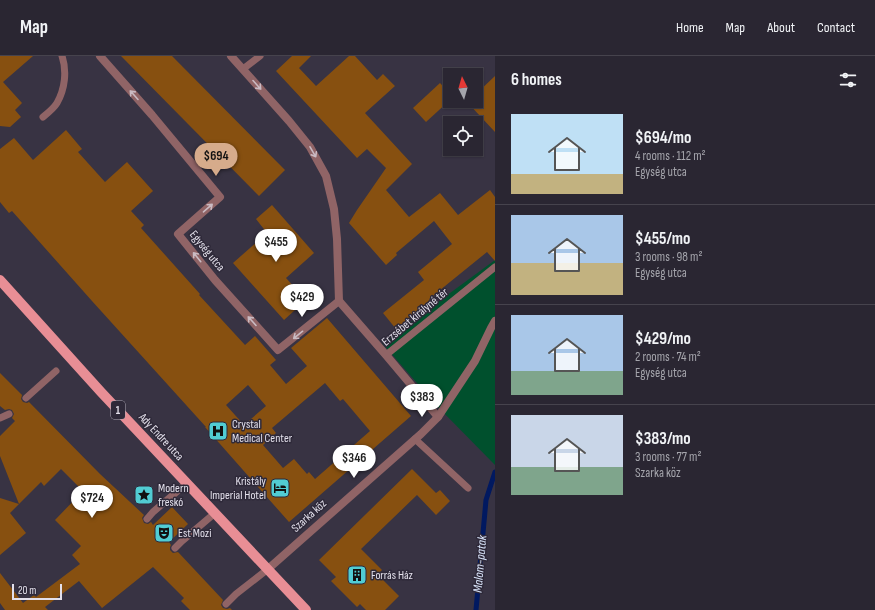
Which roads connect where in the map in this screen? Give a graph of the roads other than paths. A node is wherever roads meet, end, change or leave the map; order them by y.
1 (62, 56) edge
2 (100, 56) edge
3 (231, 56) edge
4 (260, 56) edge
5 (243, 69) junction
6 (43, 117) dead end
7 (495, 267) edge
8 (0, 280) edge
9 (339, 302) junction
10 (495, 321) edge
11 (386, 355) junction
12 (56, 372) dead end
13 (26, 398) dead end
14 (9, 414) dead end
15 (438, 416) junction
16 (0, 418) edge
17 (415, 439) junction
18 (187, 483) junction
19 (468, 488) dead end
20 (215, 512) junction
21 (148, 519) dead end
22 (175, 548) dead end
23 (268, 569) junction
24 (226, 604) dead end
25 (306, 610) edge

1 - 6 lane
9 -> 2 street, Egység utca
3 - 5 street
4 - 5 lane
5 -> 9 street
7 - 11 lane, Erzsébet királyné tér
8 - 18 main road, Ady Endre utca / 1
9 - 11 street
10 - 15 street
11 - 15 street, Erzsébet királyné tér
12 - 13 lane
14 - 16 lane
15 - 17 street, Szarka köz
17 - 19 lane
17 - 23 street, Szarka köz
18 - 20 main road, Ady Endre utca / 1
18 - 21 lane
20 - 22 lane
20 - 23 main road, Ady Endre utca / 1
23 - 24 lane
23 - 25 main road, Ady Endre utca / 1

